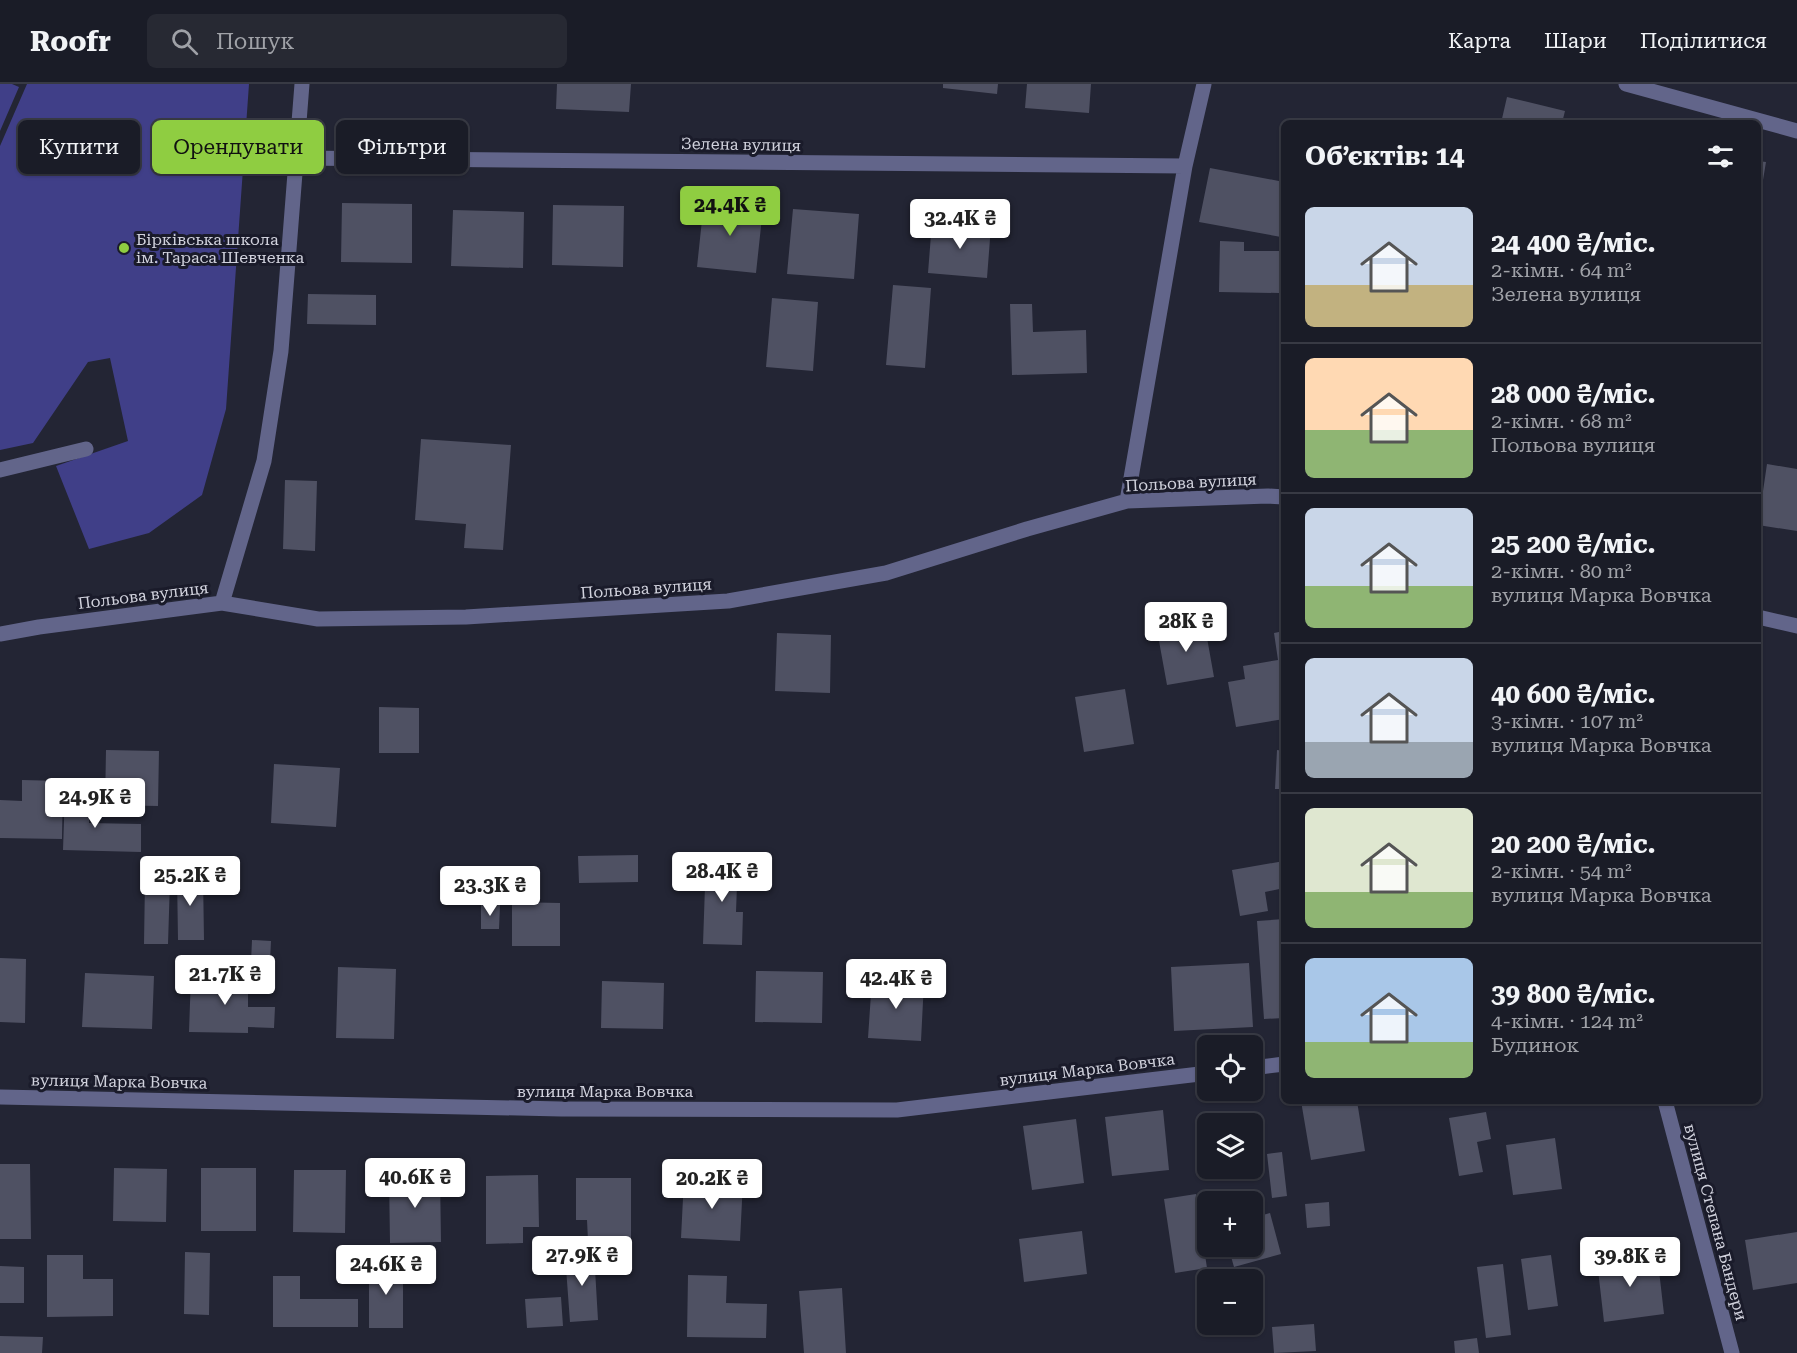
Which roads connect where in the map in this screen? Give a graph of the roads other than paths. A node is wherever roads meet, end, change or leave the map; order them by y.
1 (302, 84) edge
2 (1204, 84) edge
3 (1626, 84) edge
4 (299, 120) edge
5 (1757, 120) edge
6 (1761, 121) edge
7 (1797, 131) edge
8 (324, 158) edge
9 (1185, 166) junction
10 (295, 174) edge
11 (86, 449) dead end
12 (0, 470) edge
13 (1281, 497) edge
14 (1127, 501) junction
15 (222, 603) junction
16 (1761, 617) edge
17 (1797, 626) edge
18 (0, 634) edge
19 (1281, 1064) edge
20 (1263, 1067) edge
21 (1197, 1074) edge
22 (0, 1097) edge
23 (1666, 1104) edge
24 (1732, 1353) edge

1 - 4 street
2 - 9 street
3 - 5 street
6 - 7 street
8 - 9 street, Зелена вулиця
9 - 14 street
10 - 15 street
11 - 12 street
13 - 14 street, Польова вулиця
14 - 15 street, Польова вулиця
15 - 18 street, Польова вулиця
16 - 17 street
19 - 20 street
21 - 22 street, вулиця Марка Вовчка
23 - 24 street, вулиця Степана Бандери

